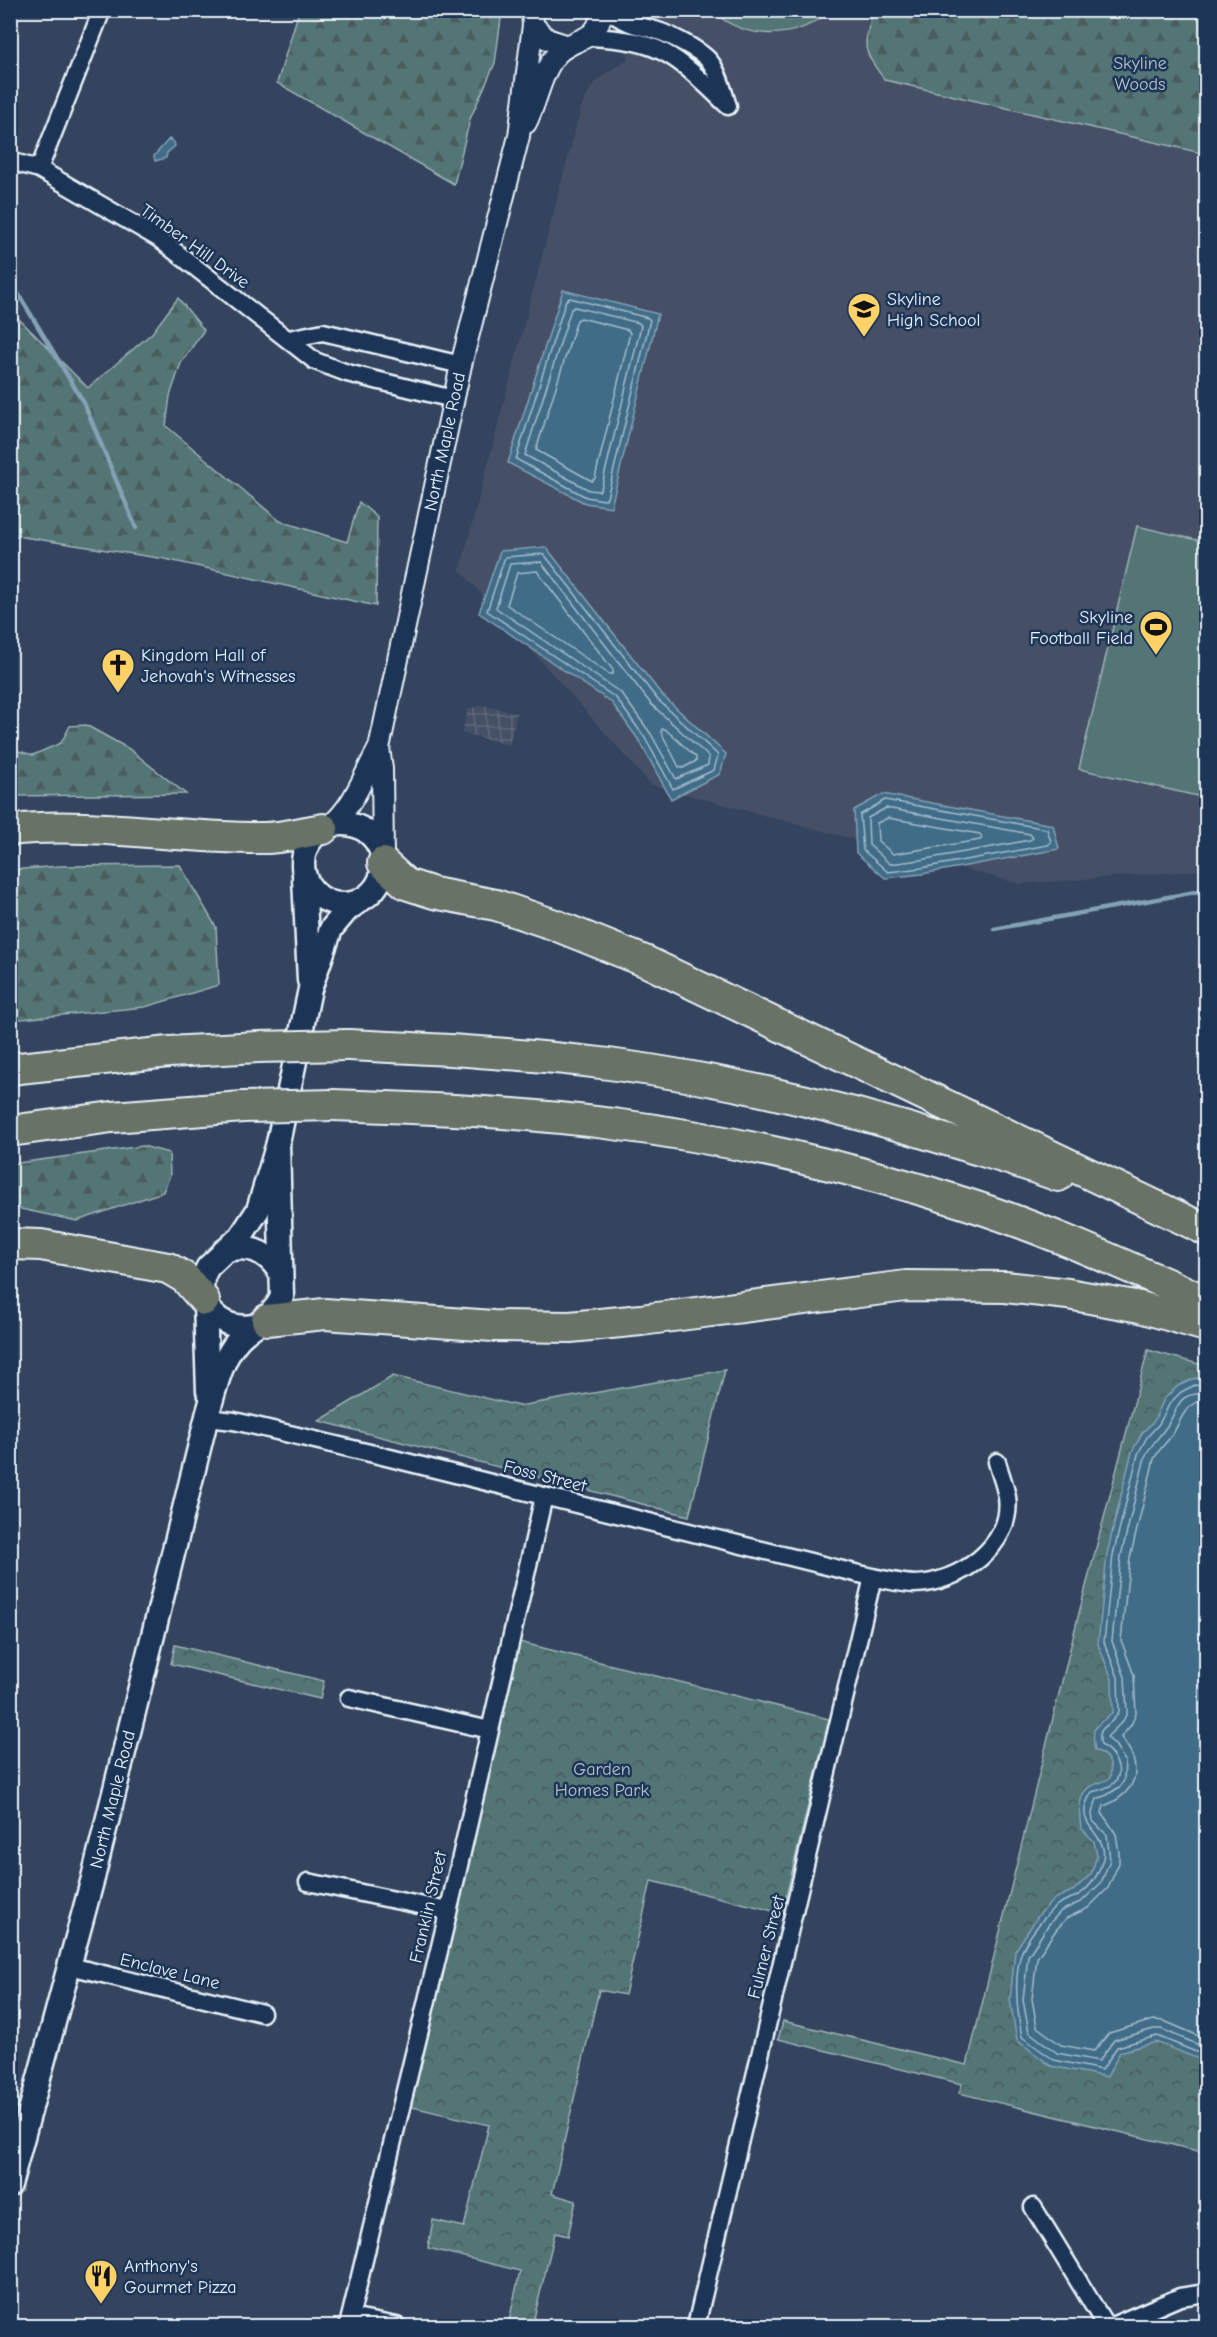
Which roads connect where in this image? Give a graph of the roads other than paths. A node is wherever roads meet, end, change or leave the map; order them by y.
1 (102, 10) edge
2 (602, 10) edge
3 (608, 10) edge
4 (532, 18) edge
5 (590, 37) junction
6 (568, 46) junction
7 (519, 136) junction
8 (10, 160) edge
9 (39, 169) junction
10 (289, 339) junction
11 (461, 365) junction
12 (453, 399) junction
13 (379, 748) junction
14 (326, 827) junction
15 (10, 830) edge
16 (383, 860) junction
17 (304, 877) junction
18 (358, 902) junction
19 (310, 989) junction
20 (10, 1069) edge
21 (10, 1131) edge
22 (278, 1143) junction
23 (1206, 1232) edge
24 (10, 1244) edge
25 (224, 1251) junction
26 (279, 1271) junction
27 (205, 1301) junction
28 (1206, 1301) edge
29 (260, 1323) junction
30 (1206, 1326) edge
31 (208, 1415) junction
32 (997, 1462) dead end
33 (544, 1496) junction
34 (873, 1577) junction
35 (349, 1698) dead end
36 (490, 1730) junction
37 (308, 1882) dead end
38 (448, 1911) junction
39 (70, 1966) junction
40 (262, 2013) dead end
41 (10, 2185) edge
42 (1033, 2207) dead end
43 (1206, 2292) edge
44 (349, 2322) edge
45 (397, 2326) edge
46 (696, 2326) edge
47 (1106, 2326) edge
48 (1112, 2326) edge

1 - 9 street
2 - 5 street
3 - 5 street
4 - 6 street
4 - 7 street, North Maple Road
5 - 6 street
6 - 7 street, North Maple Road
7 - 11 street, North Maple Road
8 - 9 street, Timber Hill Drive
9 - 10 street, Timber Hill Drive
10 - 11 street
10 - 12 street, Timber Hill Drive
11 - 12 street, North Maple Road
12 - 13 street, North Maple Road
13 - 14 street, North Maple Road
13 - 16 street, North Maple Road
14 - 15 highway
14 - 16 main road
14 - 17 main road
16 - 18 main road
16 - 23 highway
17 - 18 main road
17 - 19 main road, North Maple Road
18 - 19 main road, North Maple Road
19 - 22 main road, North Maple Road
20 - 23 highway, bridge
21 - 28 highway, bridge
22 - 25 main road, North Maple Road
22 - 26 main road, North Maple Road
24 - 27 highway
25 - 26 main road
25 - 27 main road, North Maple Road
26 - 29 main road, North Maple Road
27 - 29 main road
27 - 31 main road, North Maple Road
29 - 30 highway
29 - 31 main road, North Maple Road
31 - 33 street, Foss Street
31 - 39 main road, North Maple Road
32 - 34 street, Foss Street
33 - 34 street, Foss Street
33 - 36 street, Franklin Street
34 - 46 street, Fulmer Street
35 - 36 street
36 - 38 street, Franklin Street
37 - 38 street
38 - 44 street, Franklin Street
39 - 40 street, Enclave Lane
39 - 41 main road, North Maple Road
42 - 47 street
43 - 48 street
44 - 45 street

